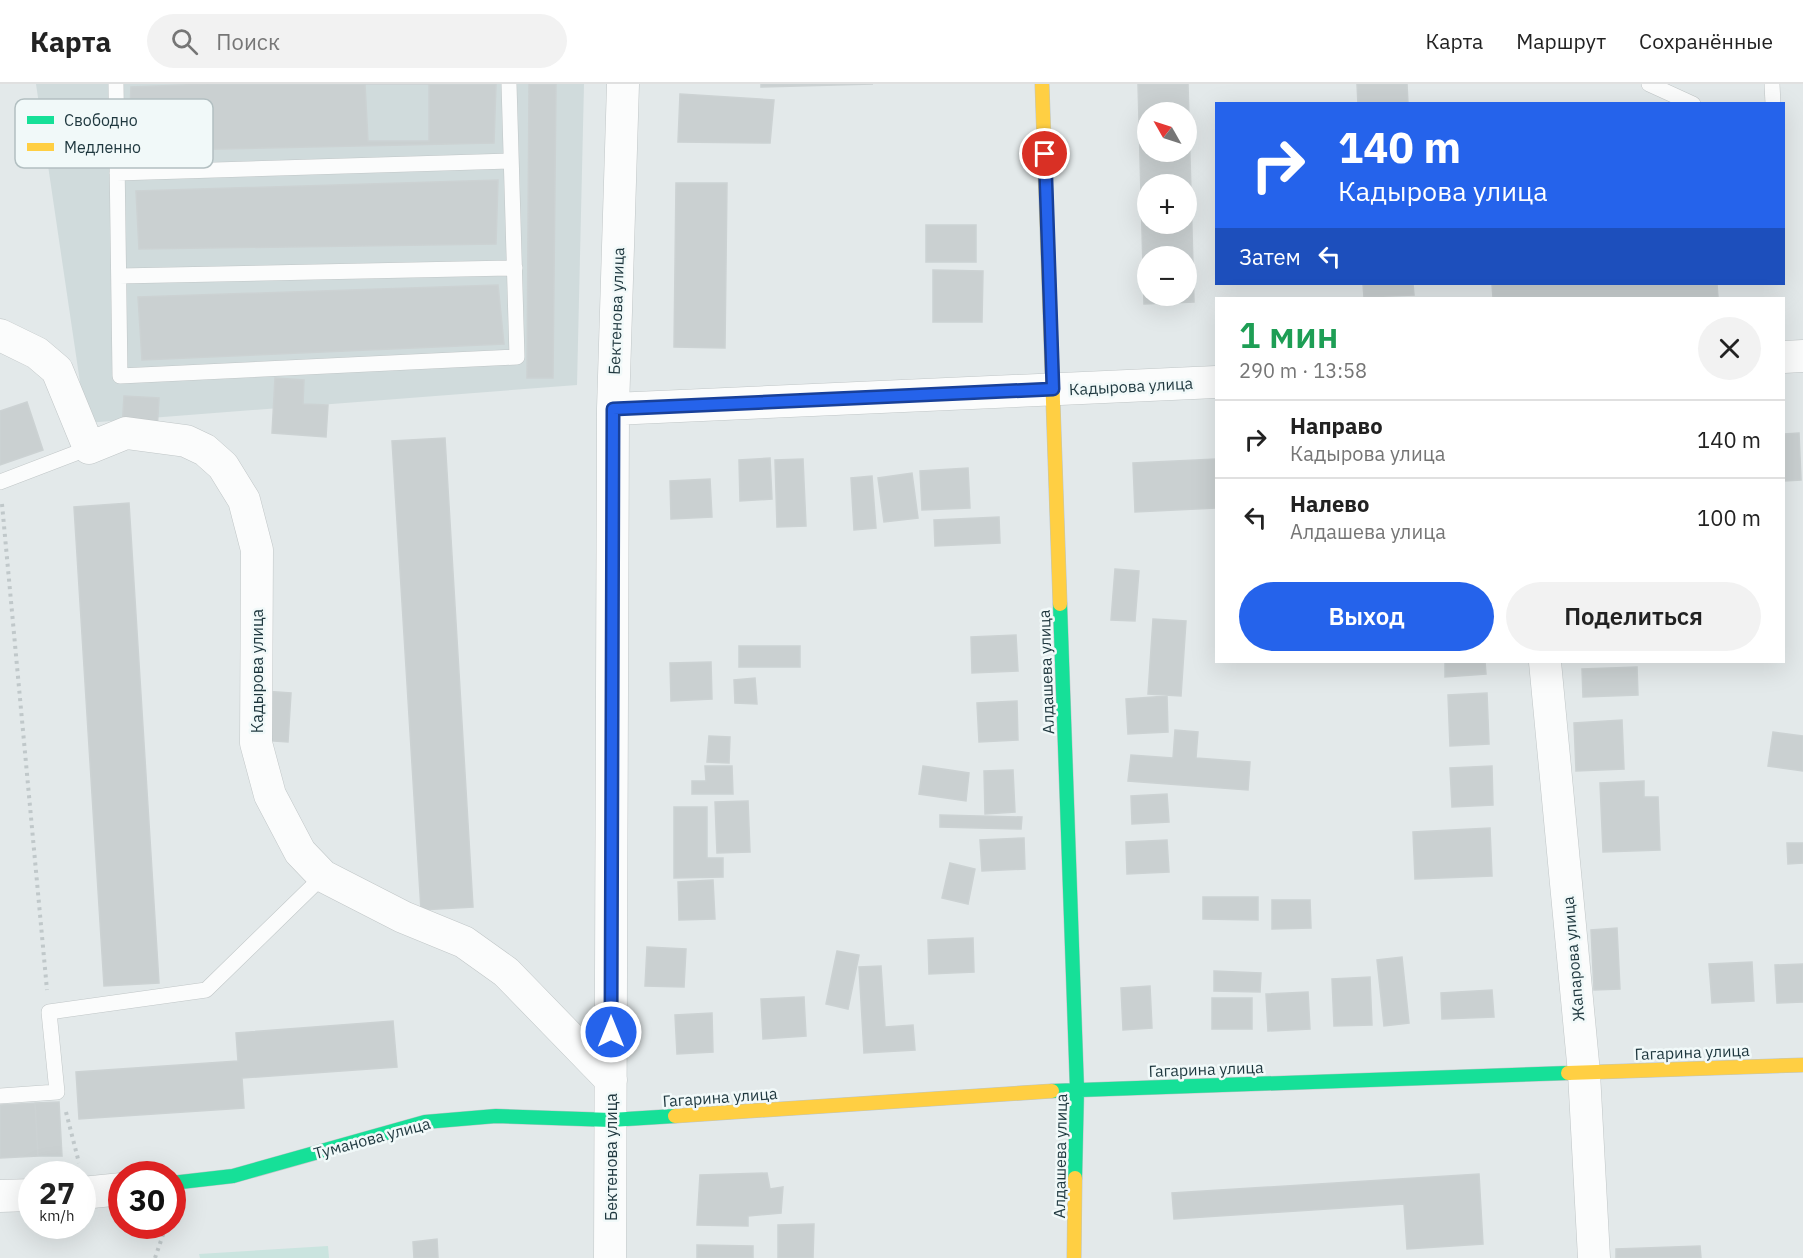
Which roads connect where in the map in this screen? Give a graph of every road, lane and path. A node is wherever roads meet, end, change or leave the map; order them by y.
1 (116, 84) edge
2 (509, 84) edge
3 (623, 84) edge
4 (1042, 84) edge
5 (1649, 84) edge
6 (1772, 84) edge
7 (116, 99) edge
8 (1689, 102) edge
9 (1773, 102) edge
10 (511, 161) junction
11 (117, 168) edge
12 (117, 173) junction
13 (514, 268) junction
14 (119, 276) junction
15 (0, 335) edge
16 (1803, 356) edge
17 (1785, 357) edge
18 (1215, 382) edge
19 (1053, 389) junction
20 (613, 409) junction
21 (89, 448) junction
22 (1, 490) edge
23 (1545, 663) edge
24 (322, 876) junction
25 (50, 1012) junction
26 (1803, 1065) edge
27 (1584, 1073) junction
28 (611, 1080) junction
29 (1077, 1089) junction
30 (57, 1092) junction
31 (0, 1096) edge
32 (611, 1120) junction
33 (78, 1161) edge
34 (186, 1181) edge
35 (18, 1195) edge
36 (0, 1196) edge
37 (162, 1239) edge
38 (155, 1258) edge
39 (610, 1258) edge
40 (1074, 1258) edge
41 (1593, 1258) edge

1 - 7 lane
2 - 10 lane
3 - 20 street, Бектенова улица
4 - 19 street, Алдашева улица
5 - 8 lane
6 - 9 lane
10 - 12 lane
10 - 13 lane
11 - 12 lane
12 - 14 lane
13 - 14 lane
13 - 14 lane
15 - 21 street
16 - 17 street
18 - 19 street, Кадырова улица
19 - 20 street, Кадырова улица
19 - 29 street, Алдашева улица
20 - 28 street, Бектенова улица
21 - 22 lane
21 - 24 street, Кадырова улица
22 - 25 path
23 - 27 street, Жапарова улица
24 - 25 lane
24 - 28 street, Кадырова улица
25 - 30 lane
26 - 27 street, Гагарина улица
27 - 29 street, Гагарина улица
27 - 41 street, Жапарова улица
28 - 32 street, Бектенова улица
29 - 32 street, Гагарина улица
29 - 40 street, Алдашева улица
30 - 31 lane
30 - 33 path
32 - 34 street, Туманова улица
32 - 39 street, Бектенова улица
35 - 36 street
37 - 38 path

